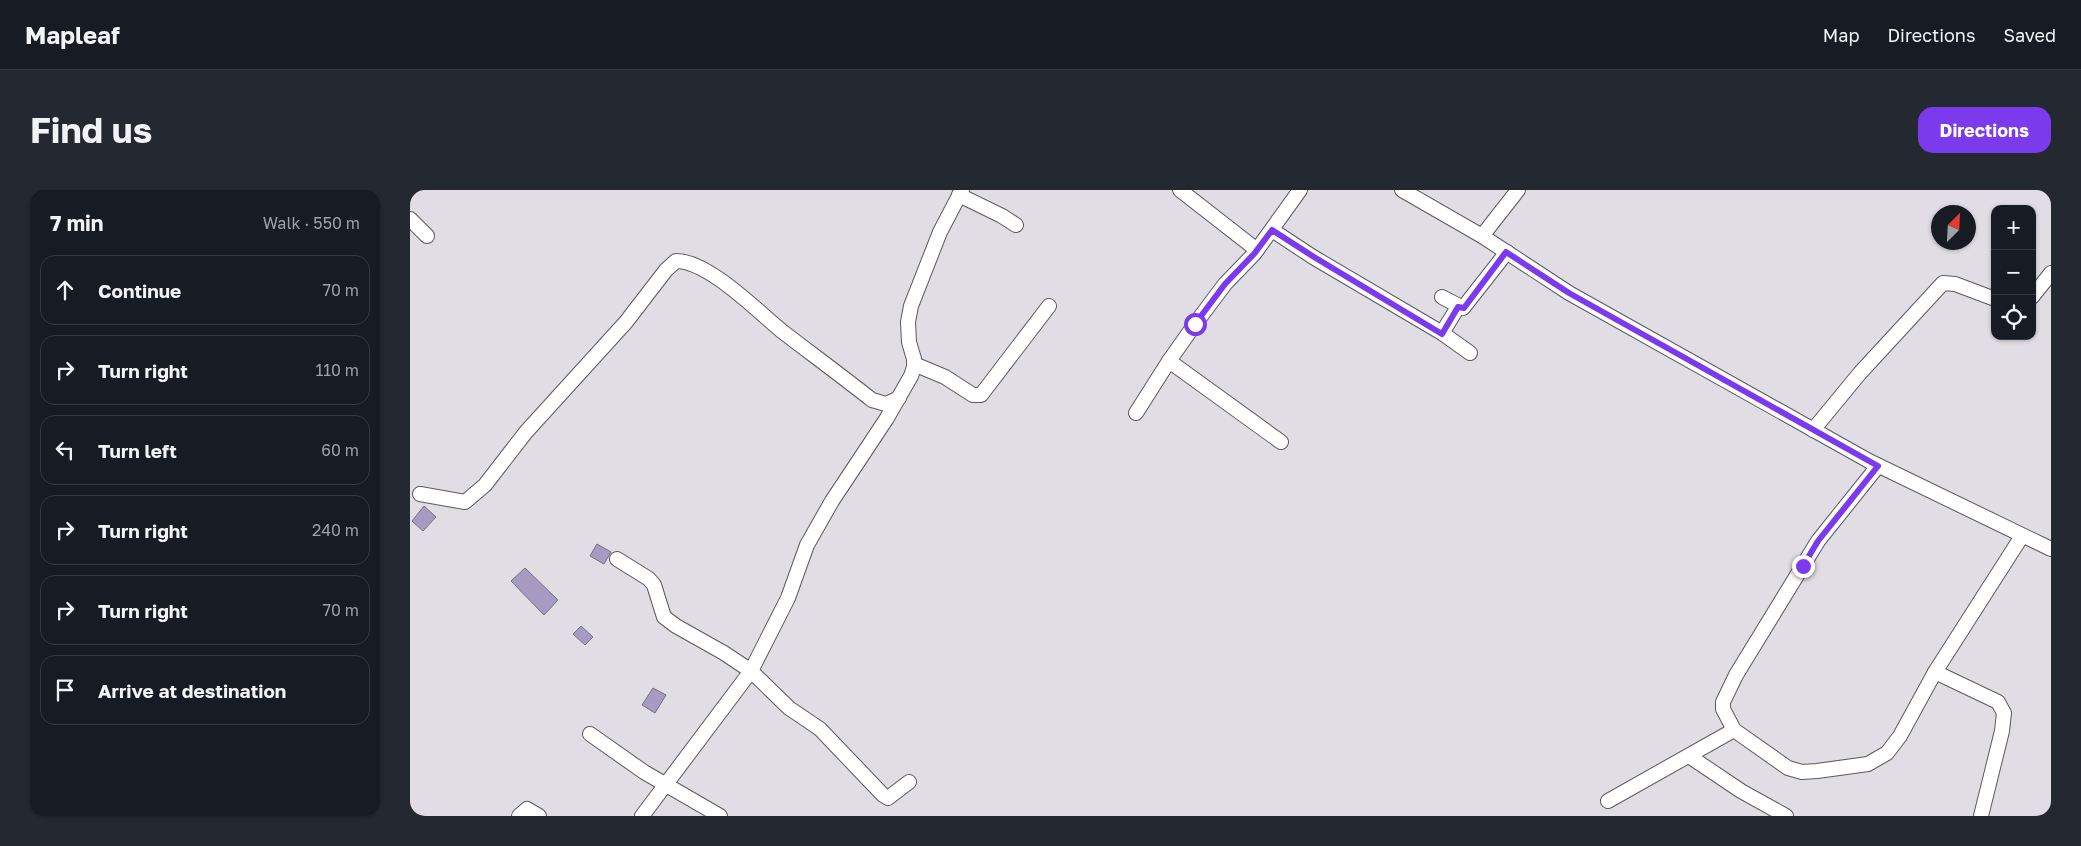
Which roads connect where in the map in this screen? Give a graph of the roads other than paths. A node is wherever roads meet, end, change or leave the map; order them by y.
1 (1180, 190) edge
2 (1300, 190) edge
3 (1402, 190) edge
4 (1518, 190) edge
5 (960, 192) edge
6 (410, 219) edge
7 (1016, 225) dead end
8 (1272, 230) junction
9 (427, 236) dead end
10 (1482, 236) junction
11 (1257, 250) junction
12 (1506, 252) junction
13 (2051, 274) edge
14 (2034, 295) edge
15 (1442, 297) dead end
16 (1991, 297) edge
17 (1049, 306) dead end
18 (1458, 307) junction
19 (1442, 334) junction
20 (1470, 353) dead end
21 (1169, 361) junction
22 (914, 364) junction
23 (898, 398) junction
24 (1136, 413) dead end
25 (1813, 430) junction
26 (1282, 442) dead end
27 (1878, 466) junction
28 (420, 494) dead end
29 (2022, 536) junction
30 (2051, 550) edge
31 (617, 560) dead end
32 (751, 671) junction
33 (1935, 672) junction
34 (1734, 730) junction
35 (590, 734) dead end
36 (1689, 756) junction
37 (909, 782) dead end
38 (666, 785) junction
39 (1608, 801) dead end
40 (519, 816) edge
41 (539, 816) edge
42 (642, 816) edge
43 (720, 816) edge
44 (1786, 816) edge
45 (1981, 816) edge

1 - 11 street
2 - 8 street
3 - 10 street
4 - 10 street
5 - 7 street
5 - 22 street
6 - 9 street
8 - 11 street
8 - 19 street
10 - 12 street
11 - 21 street
12 - 18 street
12 - 25 street
13 - 14 street
15 - 18 street
16 - 25 street
17 - 22 street
18 - 19 street
19 - 20 street
21 - 24 street
21 - 26 street
22 - 23 street
23 - 28 street
23 - 32 street
25 - 27 street
27 - 29 street
27 - 34 street
29 - 30 street
29 - 33 street
31 - 32 street
32 - 37 street
32 - 38 street
33 - 34 street
33 - 45 street
34 - 36 street
35 - 38 street
36 - 39 street
36 - 44 street
38 - 42 street
38 - 43 street
40 - 41 street

